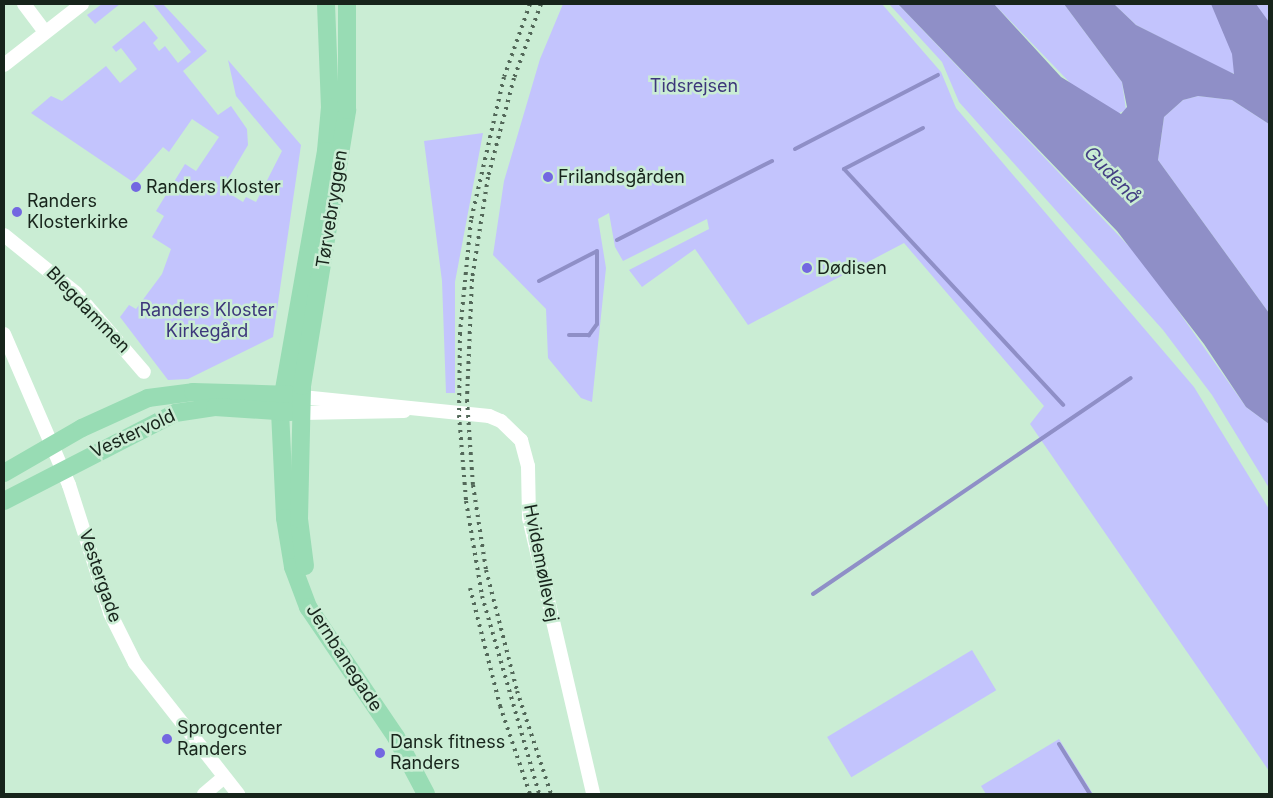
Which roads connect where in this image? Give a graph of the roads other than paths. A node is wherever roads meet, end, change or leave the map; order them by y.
1 (24, 4) edge
2 (82, 4) edge
3 (326, 4) edge
4 (347, 4) edge
5 (45, 32) junction
6 (4, 65) edge
7 (4, 235) edge
8 (4, 334) edge
9 (144, 372) dead end
10 (282, 393) junction
11 (302, 405) junction
12 (280, 411) junction
13 (52, 446) junction
14 (62, 469) junction
15 (4, 473) edge
16 (4, 501) edge
17 (223, 778) junction
18 (204, 794) edge
19 (238, 794) edge
20 (426, 794) edge
21 (438, 794) edge
22 (593, 794) edge

1 - 5 street
2 - 5 street
3 - 10 main road, Tørvebryggen
4 - 11 main road, Tørvebryggen
5 - 6 street
7 - 9 street, Blegdammen
8 - 13 street, Vestergade
10 - 11 main road, Vestervold
10 - 12 main road, Jernbanegade
10 - 13 main road, Vestervold
11 - 12 main road, Vestervold
11 - 21 main road, Jernbanegade
11 - 22 street, Hvidemøllevej
12 - 14 main road, Vestervold
12 - 20 main road, Jernbanegade
13 - 14 street, Vestergade
13 - 15 main road, Vestervold
14 - 16 main road, Vestervold
14 - 17 street, Vestergade
17 - 18 street
17 - 19 street, Vestergade

